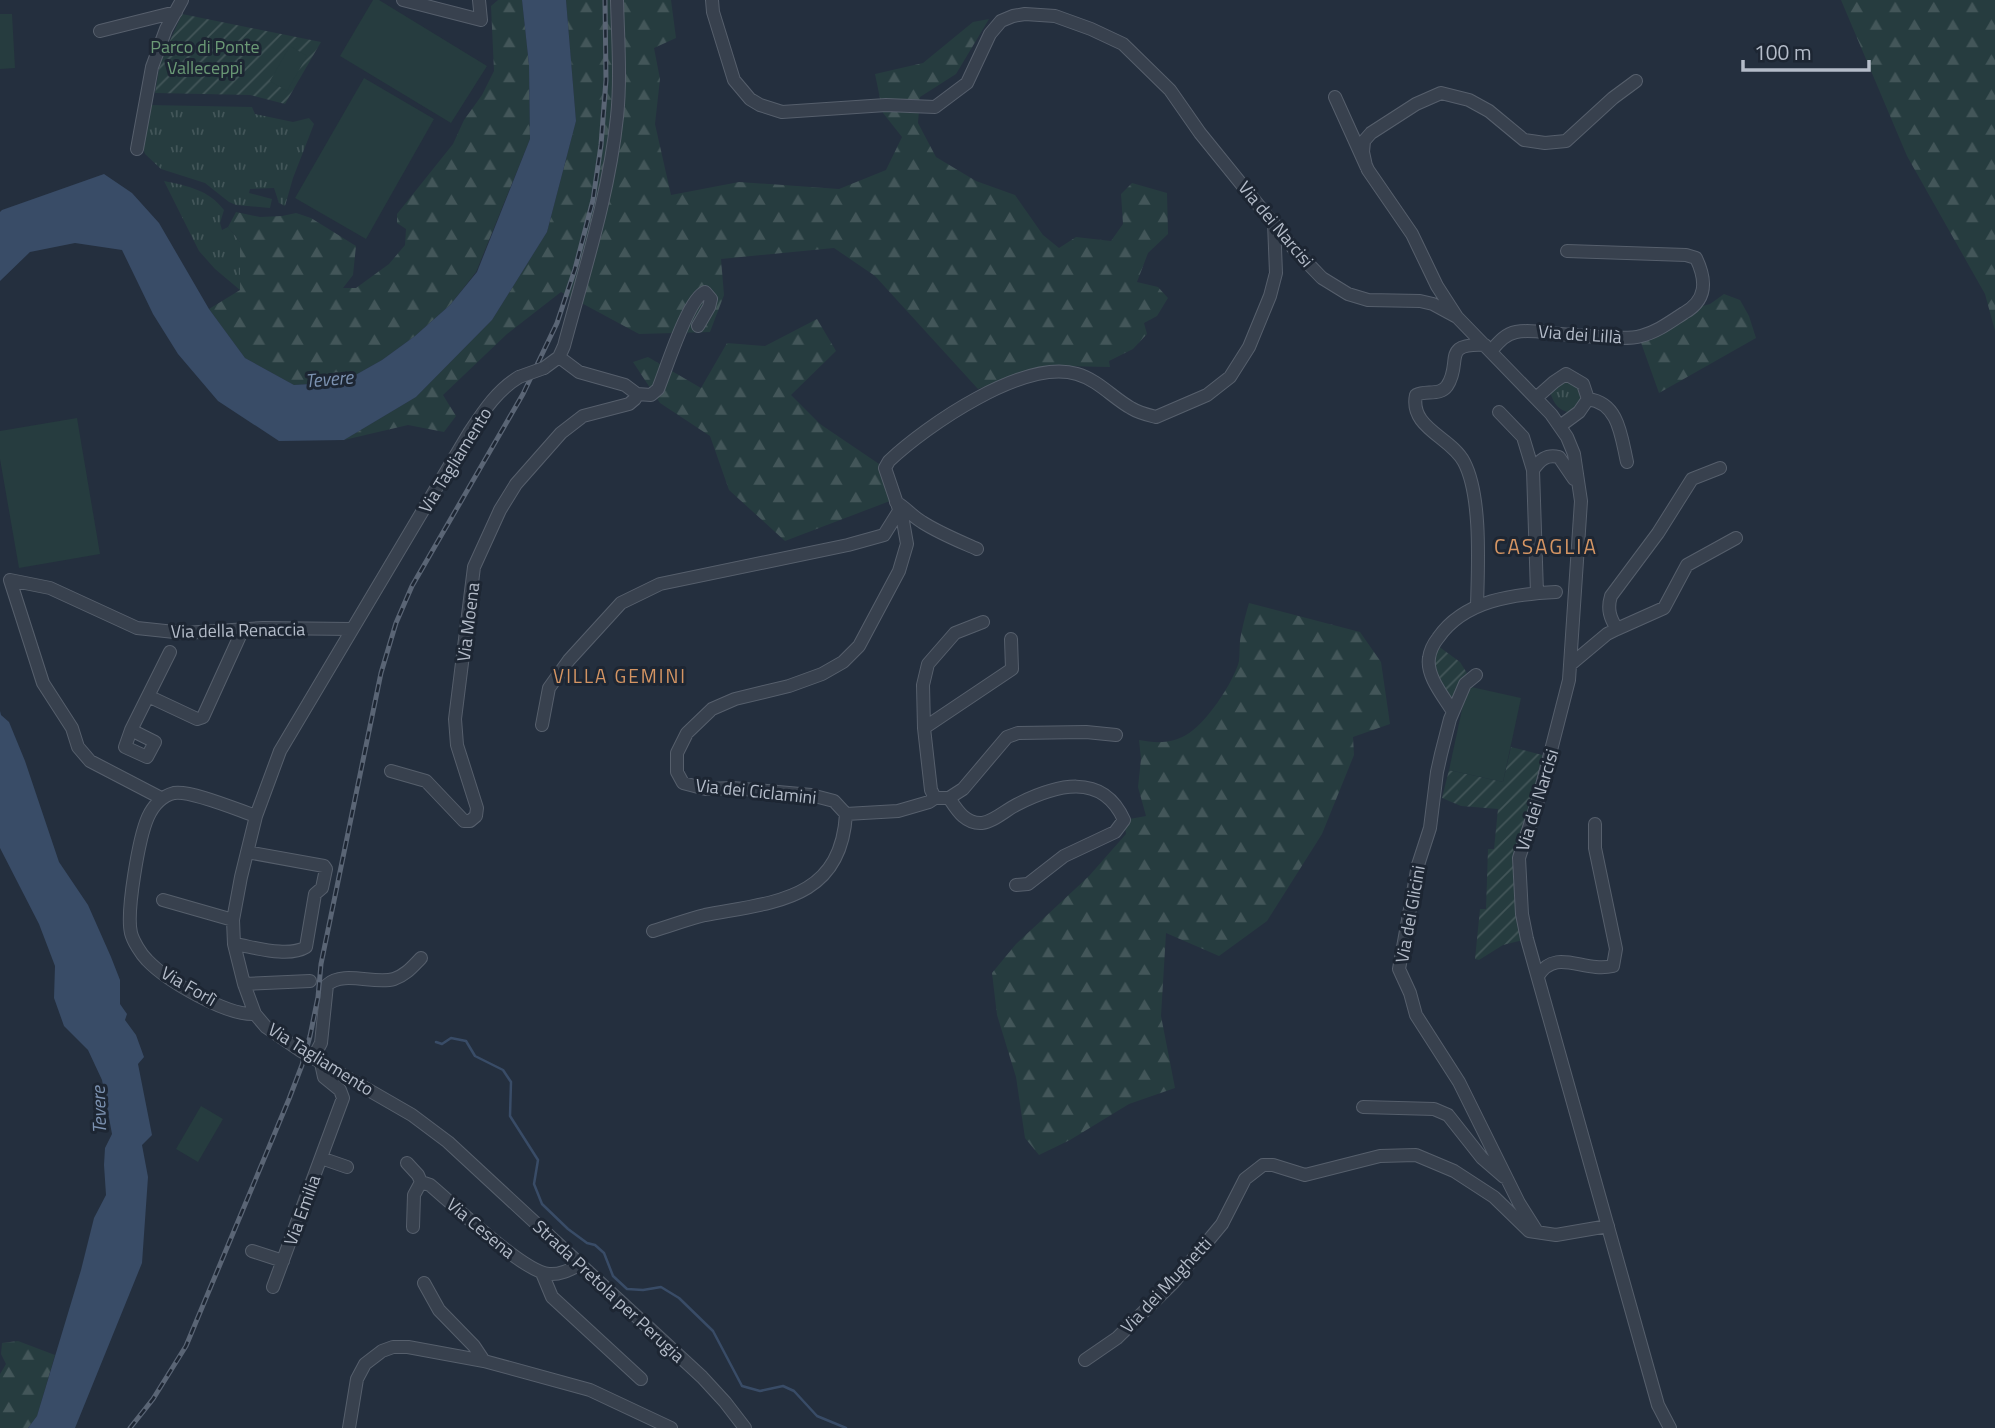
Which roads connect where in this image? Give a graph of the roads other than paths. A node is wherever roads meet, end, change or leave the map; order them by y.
1 (403, 0) edge
2 (479, 0) edge
3 (617, 0) edge
4 (712, 0) edge
5 (179, 6) edge
6 (100, 31) dead end
7 (1636, 81) dead end
8 (1335, 97) dead end
9 (137, 149) dead end
10 (1366, 166) junction
11 (1275, 223) junction
12 (1567, 251) dead end
13 (1457, 317) junction
14 (698, 326) dead end
15 (1488, 348) junction
16 (559, 357) junction
17 (637, 394) junction
18 (1536, 398) junction
19 (1588, 399) junction
20 (1499, 412) dead end
21 (1560, 426) junction
22 (1627, 462) dead end
23 (1720, 468) dead end
24 (1533, 470) junction
25 (1579, 489) junction
26 (897, 507) junction
27 (1736, 538) dead end
28 (978, 549) dead end
29 (1556, 592) dead end
30 (1537, 593) junction
31 (1477, 606) junction
32 (983, 622) dead end
33 (243, 629) junction
34 (351, 629) junction
35 (1618, 629) junction
36 (1011, 639) dead end
37 (170, 652) dead end
38 (1570, 664) junction
39 (1476, 675) dead end
40 (148, 696) junction
41 (1453, 712) junction
42 (542, 725) dead end
43 (924, 728) junction
44 (131, 730) dead end
45 (1116, 736) dead end
46 (391, 771) dead end
47 (949, 797) junction
48 (161, 798) junction
49 (935, 798) junction
50 (846, 814) junction
51 (256, 816) junction
52 (1595, 824) dead end
53 (247, 852) junction
54 (1016, 885) dead end
55 (163, 900) dead end
56 (233, 920) junction
57 (653, 931) dead end
58 (234, 944) junction
59 (421, 958) dead end
60 (1538, 976) junction
61 (310, 981) dead end
62 (244, 984) junction
63 (255, 1014) junction
64 (317, 1061) junction
65 (1363, 1107) dead end
66 (321, 1158) junction
67 (468, 1158) joint
68 (407, 1163) dead end
69 (347, 1167) dead end
70 (1507, 1180) junction
71 (421, 1182) junction
72 (1608, 1226) junction
73 (413, 1227) dead end
74 (1538, 1232) junction
75 (252, 1251) dead end
76 (283, 1261) junction
77 (581, 1264) junction
78 (542, 1273) junction
79 (424, 1283) dead end
80 (273, 1287) dead end
81 (1085, 1360) dead end
82 (484, 1361) junction
83 (641, 1379) dead end
84 (349, 1428) edge
85 (671, 1428) edge
86 (745, 1428) edge
87 (1670, 1428) edge

1 - 2 street
3 - 16 street
4 - 11 street, Via dei Narcisi
5 - 6 street
5 - 9 street
7 - 10 street
8 - 10 street
10 - 13 street
11 - 13 street, Via dei Narcisi
11 - 26 street, Via dei Ciclamini
12 - 15 street, Via dei Lillà
13 - 15 street, Via dei Narcisi
14 - 17 street, Via Moena
15 - 18 street, Via dei Narcisi
15 - 31 street
16 - 17 street
16 - 34 street, Via Tagliamento, bridge
17 - 46 street, Via Moena
18 - 19 street
18 - 21 street, Via dei Narcisi
19 - 21 street
19 - 22 street
20 - 24 street
21 - 25 street, Via dei Narcisi
23 - 35 street
24 - 25 street
24 - 30 street
25 - 38 street, Via dei Narcisi
26 - 28 street
26 - 42 street
26 - 50 street, Via dei Ciclamini
27 - 35 street
29 - 30 street
30 - 31 street
31 - 41 street
32 - 43 street
33 - 34 street, Via della Renaccia
33 - 40 street
33 - 48 street, Via della Renaccia
34 - 51 street, Via Tagliamento
35 - 38 street
36 - 43 street
37 - 40 street
38 - 60 street, Via dei Narcisi
39 - 41 street, Via dei Glicini
40 - 44 street
41 - 70 street, Via dei Glicini
43 - 49 street
45 - 47 street
47 - 49 street
47 - 54 street
48 - 51 street
48 - 63 street, Via Forlì
49 - 50 street
50 - 57 street
51 - 53 street, Via Tagliamento
52 - 60 street
53 - 56 street, Via Tagliamento
53 - 58 street
55 - 56 street
56 - 58 street, Via Tagliamento
58 - 62 street, Via Tagliamento
59 - 64 street
60 - 72 street, Via dei Narcisi
61 - 62 street
62 - 63 street, Via Tagliamento
63 - 64 street, Via Tagliamento
64 - 66 street, Via Emilia
64 - 67 street, Via Tagliamento
65 - 70 street, Via dei Glicini
66 - 69 street, Via Emilia
66 - 76 street, Via Emilia
67 - 77 street, Strada Pretola per Perugia
68 - 71 street, Via Cesena
70 - 74 street, Via dei Glicini
71 - 73 street
71 - 78 street, Via Cesena
72 - 74 street
72 - 87 street, Via dei Narcisi
74 - 81 street, Via dei Mughetti
75 - 76 street, Via Emilia
76 - 80 street, Via Emilia
77 - 78 street
77 - 86 street, Strada Pretola per Perugia
78 - 83 street, Via Cesena
79 - 82 street
82 - 84 street
82 - 85 street

